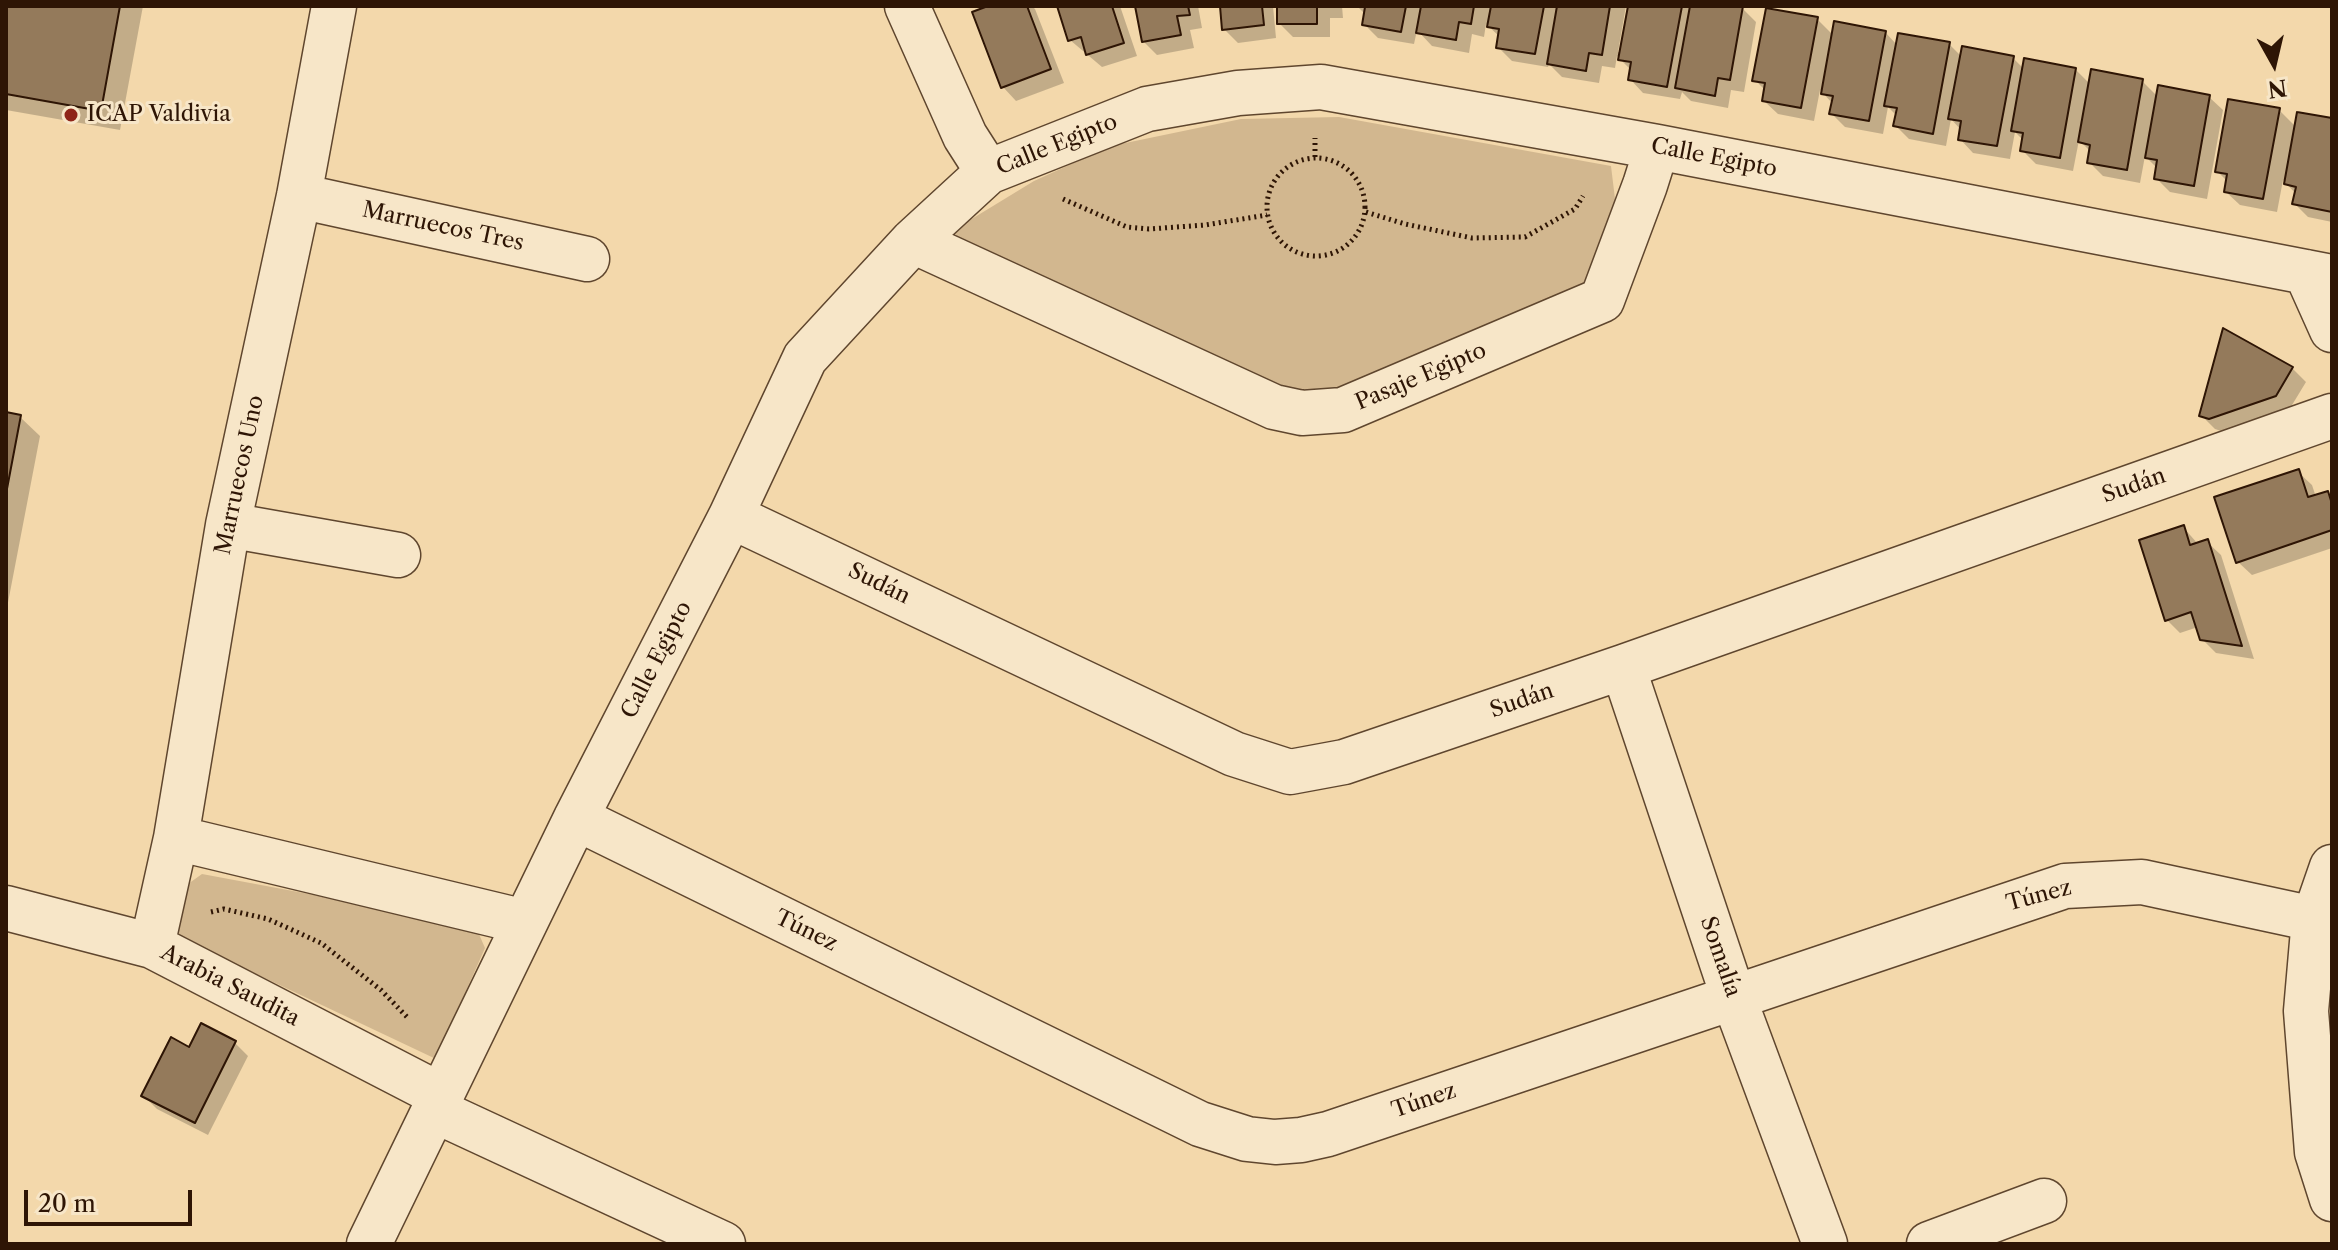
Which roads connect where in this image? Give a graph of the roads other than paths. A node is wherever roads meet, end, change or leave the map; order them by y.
1 (334, 6) edge
2 (907, 6) edge
3 (1657, 147) junction
4 (988, 172) junction
5 (299, 196) junction
6 (913, 241) junction
7 (587, 259) dead end
8 (2319, 275) edge
9 (2332, 330) edge
10 (2332, 416) edge
11 (731, 516) junction
12 (228, 525) junction
13 (398, 555) dead end
14 (1623, 667) junction
15 (576, 818) junction
16 (176, 838) junction
17 (2331, 870) edge
18 (6, 908) edge
19 (2314, 919) junction
20 (525, 922) junction
21 (152, 946) junction
22 (1733, 996) junction
23 (438, 1103) junction
24 (2332, 1199) edge
25 (2044, 1201) dead end
26 (369, 1244) edge
27 (723, 1244) edge
28 (1825, 1244) edge
29 (1929, 1244) edge

1 - 5 street, Marruecos Uno
2 - 4 street
3 - 4 street, Calle Egipto
3 - 6 street, Pasaje Egipto
3 - 8 street, Calle Egipto
4 - 6 street, Calle Egipto
5 - 7 street, Marruecos Tres
5 - 12 street, Marruecos Uno
6 - 11 street, Calle Egipto
8 - 9 street
10 - 14 street, Sudán
11 - 14 street, Sudán
11 - 15 street, Calle Egipto
12 - 13 street
12 - 16 street, Marruecos Uno
14 - 22 street, Somalía
15 - 20 street, Calle Egipto
15 - 22 street, Túnez
16 - 20 street
16 - 21 street, Marruecos Uno
17 - 19 street
18 - 21 street, Arabia Saudita
19 - 22 street, Túnez
19 - 24 street
20 - 23 street, Calle Egipto
21 - 23 street, Arabia Saudita
22 - 28 street, Somalía
23 - 26 street, Calle Egipto
23 - 27 street, Arabia Saudita
25 - 29 street

